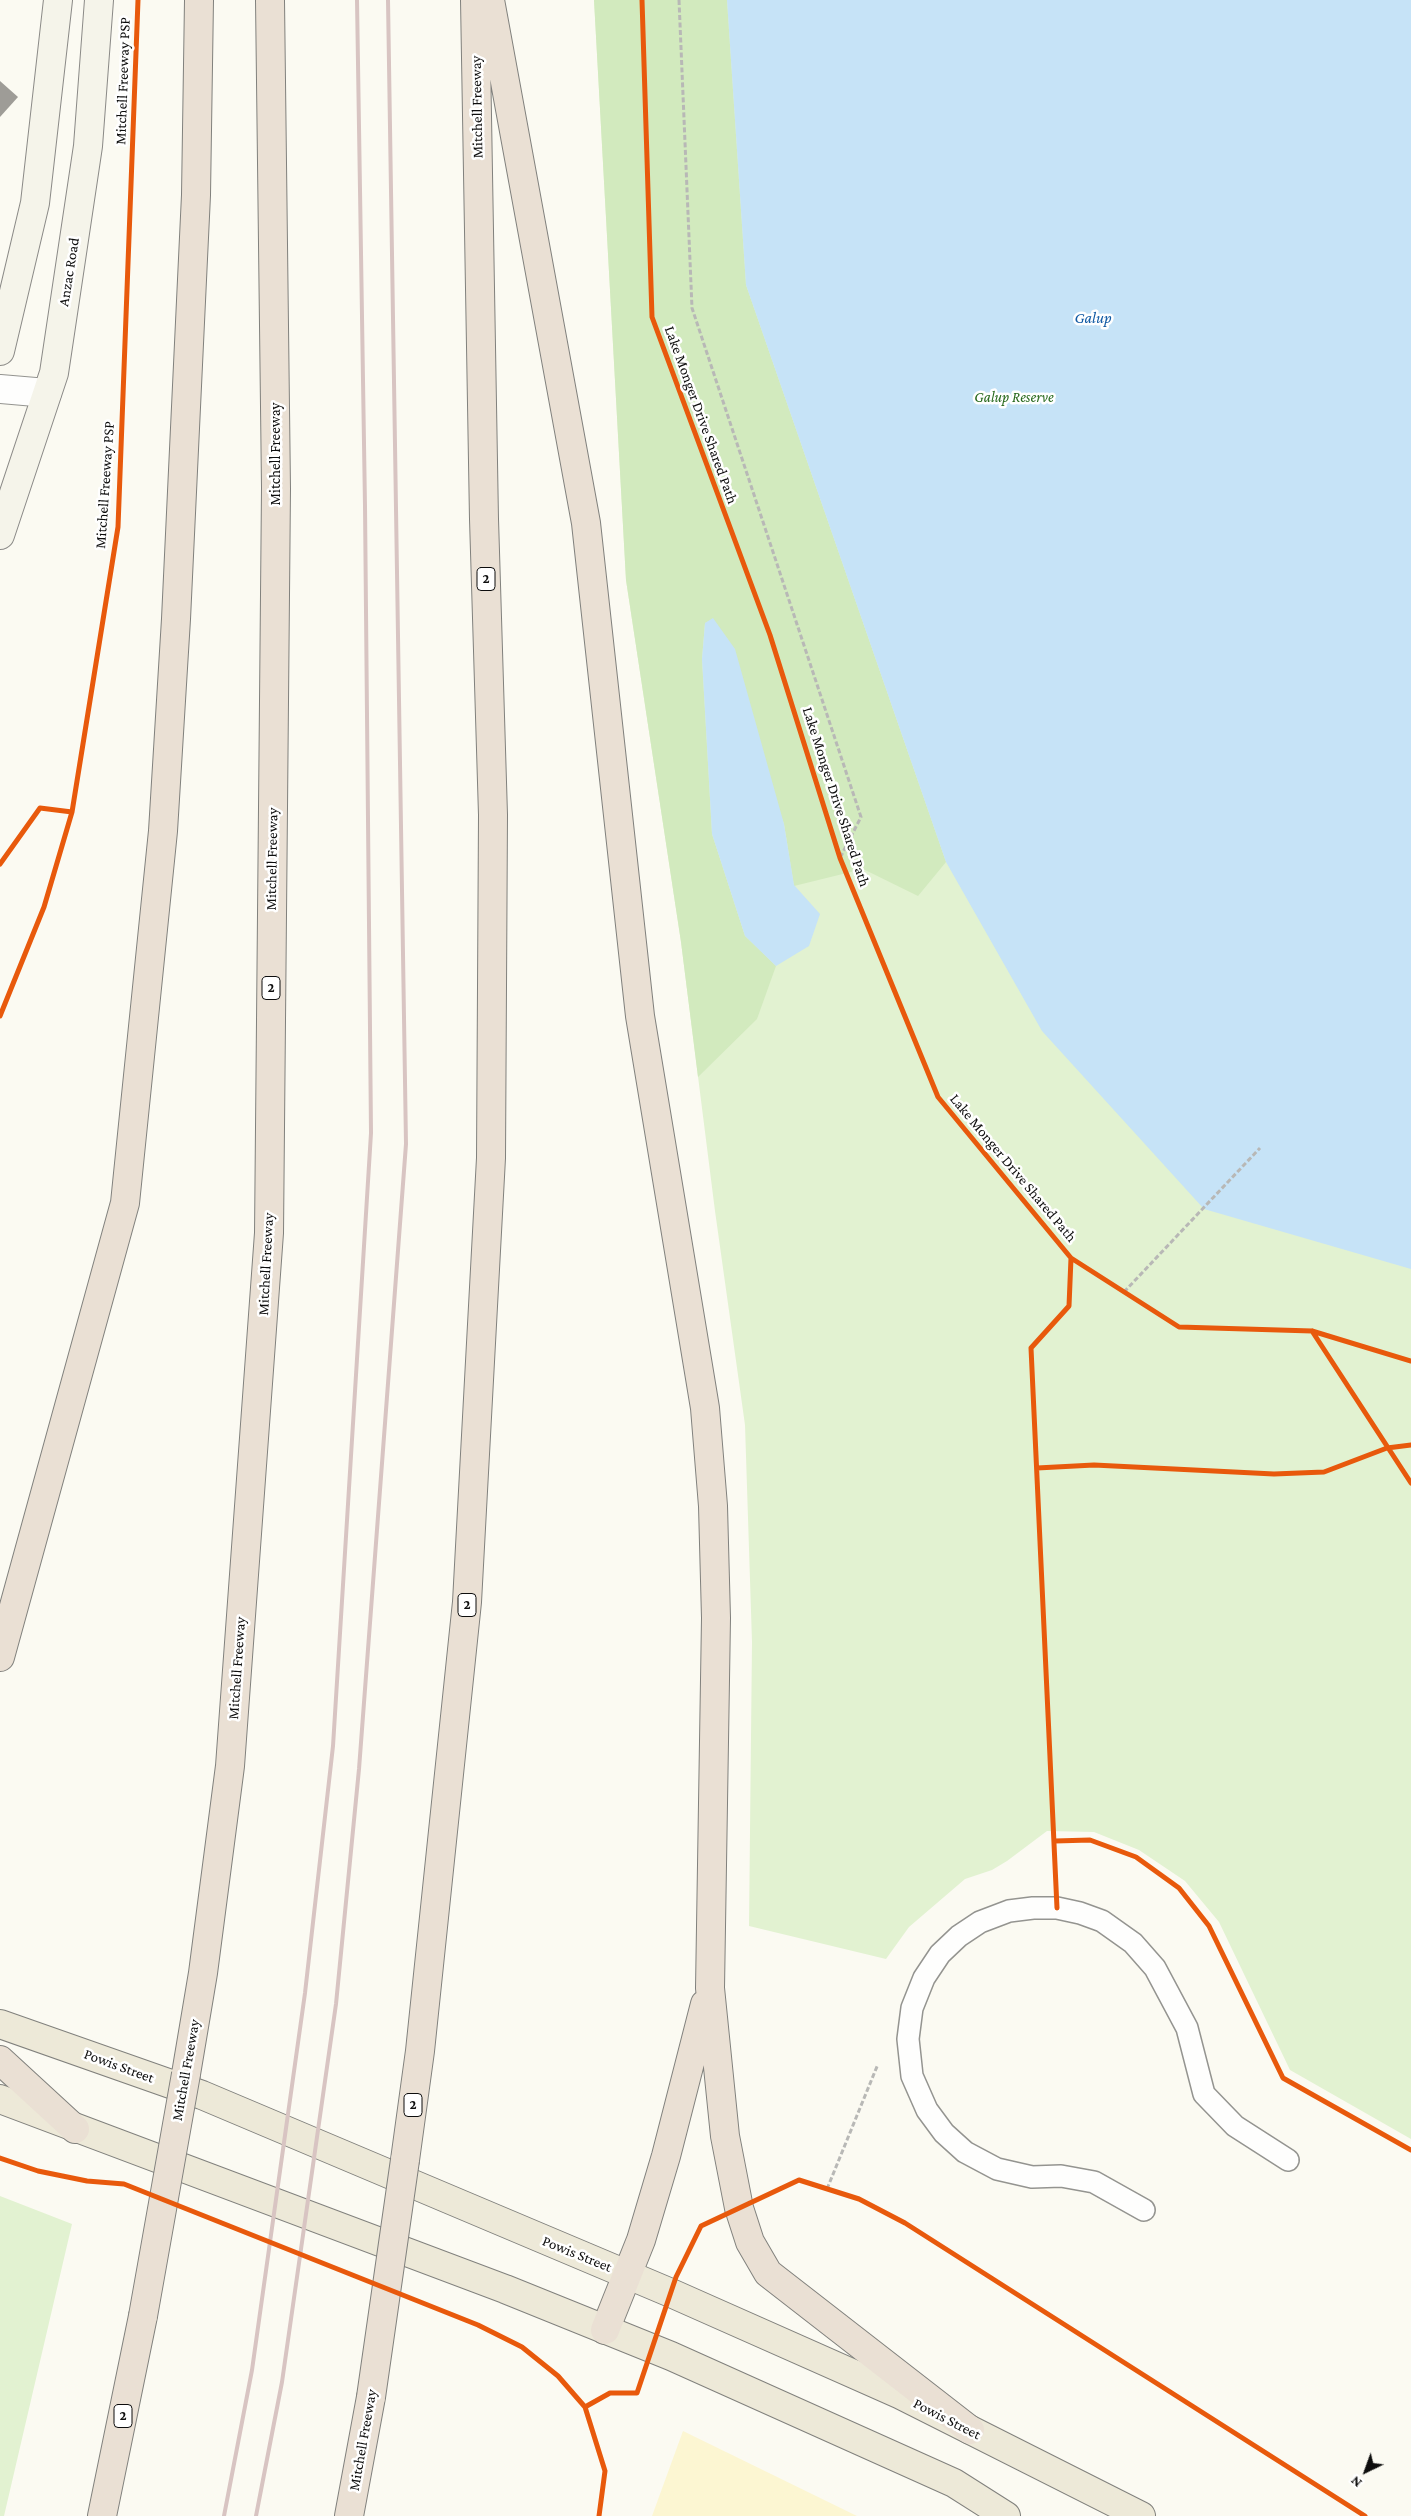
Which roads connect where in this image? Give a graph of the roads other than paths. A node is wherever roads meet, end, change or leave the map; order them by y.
1 (58, 0) edge
2 (99, 0) edge
3 (199, 0) edge
4 (270, 0) edge
5 (475, 0) edge
6 (490, 0) edge
7 (0, 351) edge
8 (0, 389) edge
9 (47, 392) junction
10 (0, 535) edge
11 (0, 1657) edge
12 (710, 1988) junction
13 (0, 2024) edge
14 (0, 2060) edge
15 (0, 2100) edge
16 (75, 2129) junction
17 (1288, 2160) dead end
18 (1144, 2210) dead end
19 (626, 2274) junction
20 (606, 2330) junction
21 (970, 2430) junction
22 (102, 2516) edge
23 (349, 2516) edge
24 (1006, 2516) edge
25 (1141, 2516) edge

1 - 7 main road
2 - 9 main road, Anzac Road
3 - 11 highway
4 - 22 highway, Mitchell Freeway / 2, bridge
5 - 23 highway, Mitchell Freeway / 2, bridge
6 - 12 highway
8 - 9 street
9 - 10 main road, Anzac Road
12 - 19 highway
12 - 21 highway
13 - 19 main road, Powis Street
14 - 16 highway
15 - 16 main road
16 - 20 main road
17 - 18 lane
19 - 20 highway
19 - 21 main road, Powis Street
20 - 24 main road
21 - 25 main road, Powis Street

